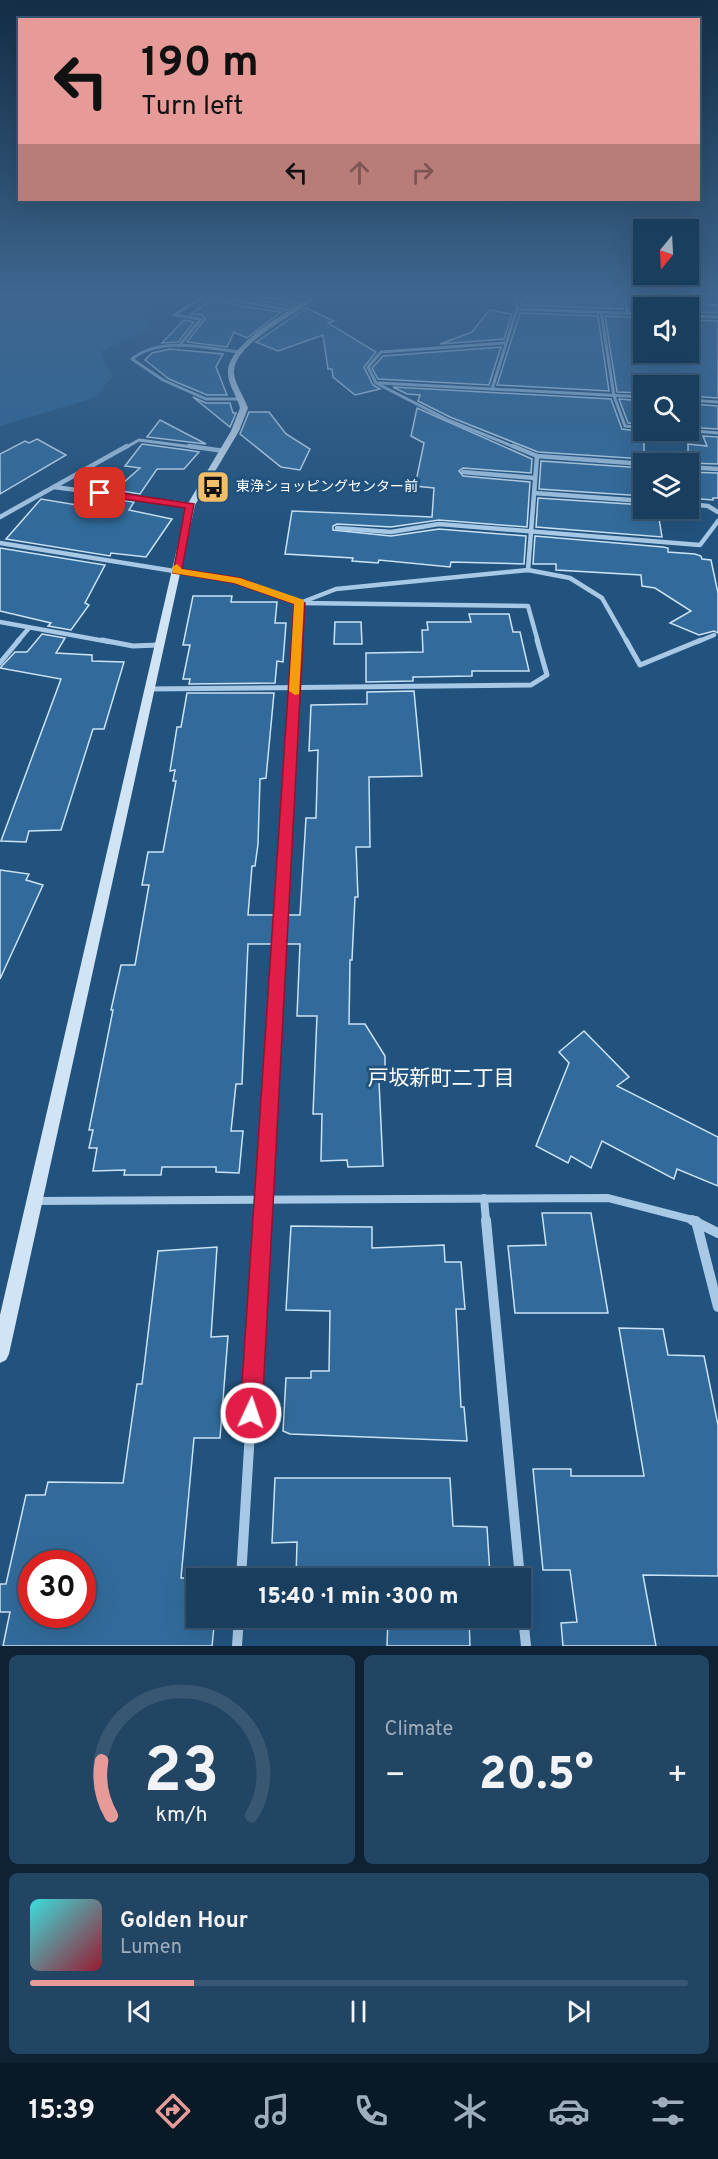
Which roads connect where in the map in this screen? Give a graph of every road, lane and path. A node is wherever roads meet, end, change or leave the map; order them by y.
1 (155, 375) edge
2 (232, 375) edge
3 (372, 375) edge
4 (496, 375) edge
5 (611, 375) edge
6 (376, 383) junction
7 (492, 389) junction
8 (614, 396) junction
9 (633, 397) edge
10 (242, 399) junction
11 (699, 401) edge
12 (718, 402) edge
13 (633, 427) edge
14 (699, 431) edge
15 (718, 433) edge
16 (224, 451) junction
17 (537, 456) junction
18 (633, 463) edge
19 (699, 467) edge
20 (718, 469) edge
21 (463, 472) dead end
22 (535, 478) junction
23 (54, 487) junction
24 (534, 493) junction
25 (633, 500) edge
26 (699, 505) edge
27 (191, 506) junction
28 (718, 512) edge
29 (0, 517) edge
30 (718, 521) edge
31 (338, 528) dead end
32 (531, 532) junction
33 (0, 543) edge
34 (528, 570) junction
35 (177, 571) junction
36 (300, 603) junction
37 (0, 622) edge
38 (29, 628) junction
39 (714, 635) dead end
40 (158, 645) junction
41 (0, 663) edge
42 (295, 686) junction
43 (148, 689) junction
44 (484, 1198) junction
45 (33, 1201) junction
46 (264, 1201) junction
47 (696, 1221) junction
48 (718, 1233) edge
49 (718, 1307) edge
50 (5, 1310) edge
51 (0, 1354) edge
52 (242, 1568) edge
53 (519, 1568) edge
54 (238, 1628) edge
55 (524, 1628) edge
56 (237, 1646) edge
57 (526, 1646) edge

1 - 10 street
2 - 10 street
3 - 6 street
4 - 7 street
5 - 8 street
6 - 7 street
6 - 17 street
7 - 8 street
8 - 9 street
8 - 13 street
10 - 16 street
11 - 12 street
14 - 15 street
16 - 23 street
16 - 27 street
17 - 18 street
17 - 22 street
19 - 20 street
21 - 22 street
22 - 24 street
23 - 27 street
23 - 29 street
24 - 25 street
24 - 32 street
26 - 28 street
27 - 35 street
30 - 32 street
31 - 32 street
32 - 34 street
33 - 35 street
34 - 36 street
34 - 39 street
35 - 36 street
35 - 40 street
36 - 42 street
36 - 42 street
37 - 38 street
38 - 40 street
38 - 41 street
40 - 43 street
42 - 43 street
42 - 46 street
43 - 45 street
44 - 46 street
44 - 47 street
44 - 53 street
45 - 46 street
45 - 50 street
46 - 52 street
47 - 48 street
47 - 49 street
50 - 51 street
54 - 56 street
55 - 57 street

